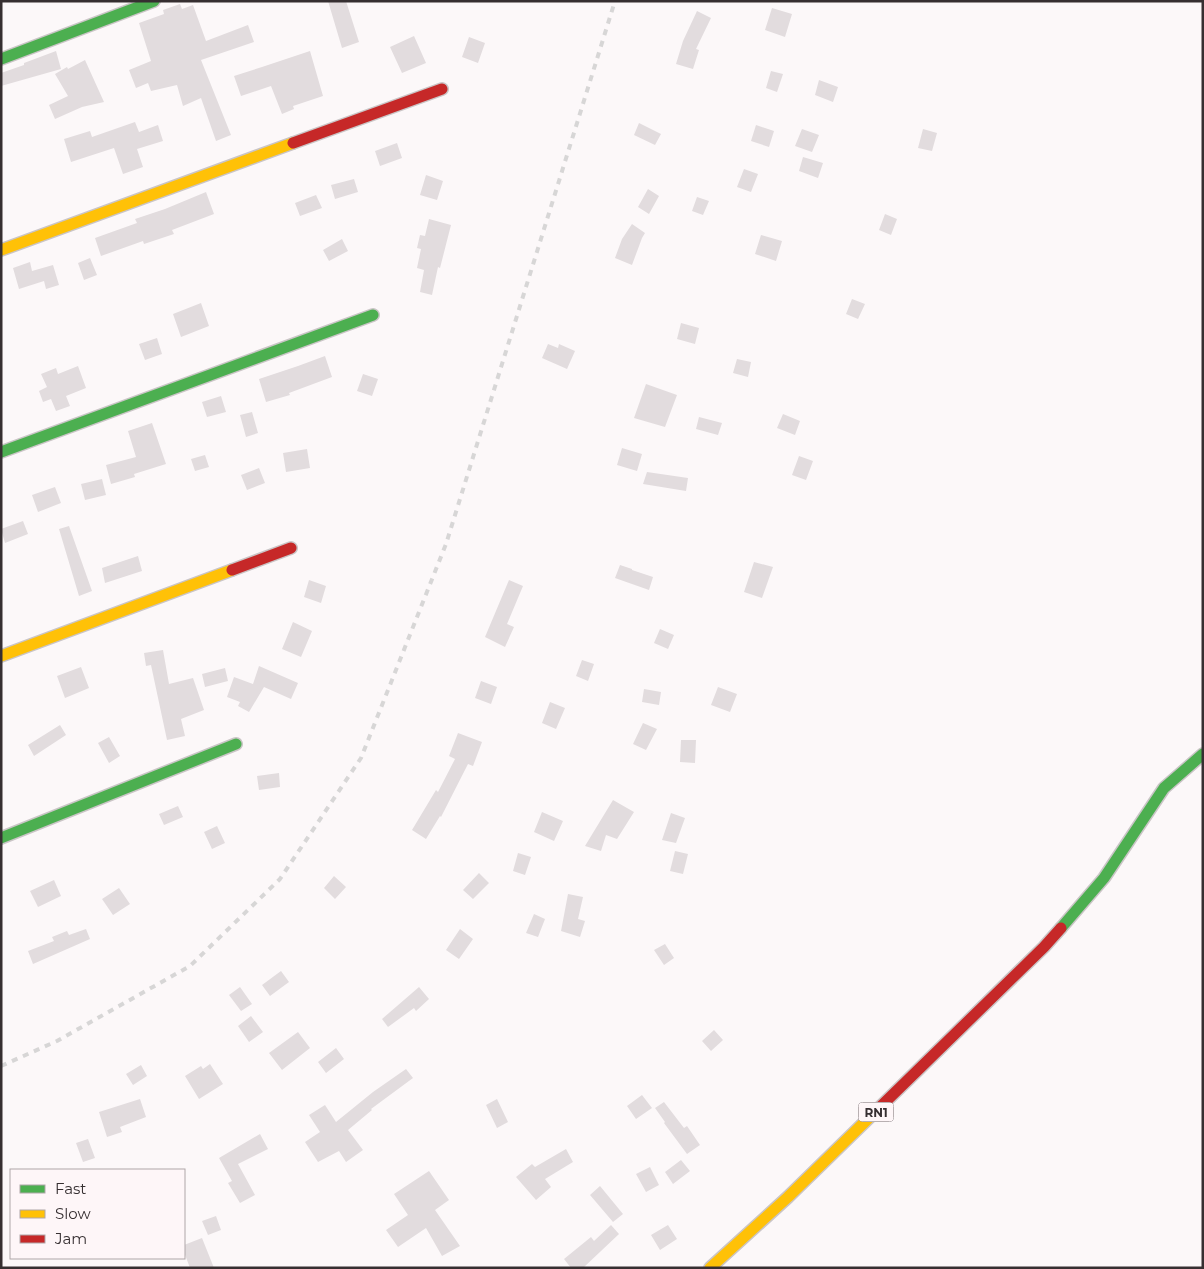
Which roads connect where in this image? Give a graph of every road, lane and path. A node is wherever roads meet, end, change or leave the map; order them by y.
1 (154, 1) edge
2 (1, 59) edge
3 (442, 89) dead end
4 (1, 250) edge
5 (373, 315) dead end
6 (1, 452) edge
7 (291, 548) dead end
8 (1, 656) edge
9 (236, 744) dead end
10 (1203, 754) edge
11 (1, 838) edge
12 (710, 1268) edge

1 - 2 main road
3 - 4 main road
5 - 6 main road
7 - 8 main road
9 - 11 main road
10 - 12 main road, RN1

